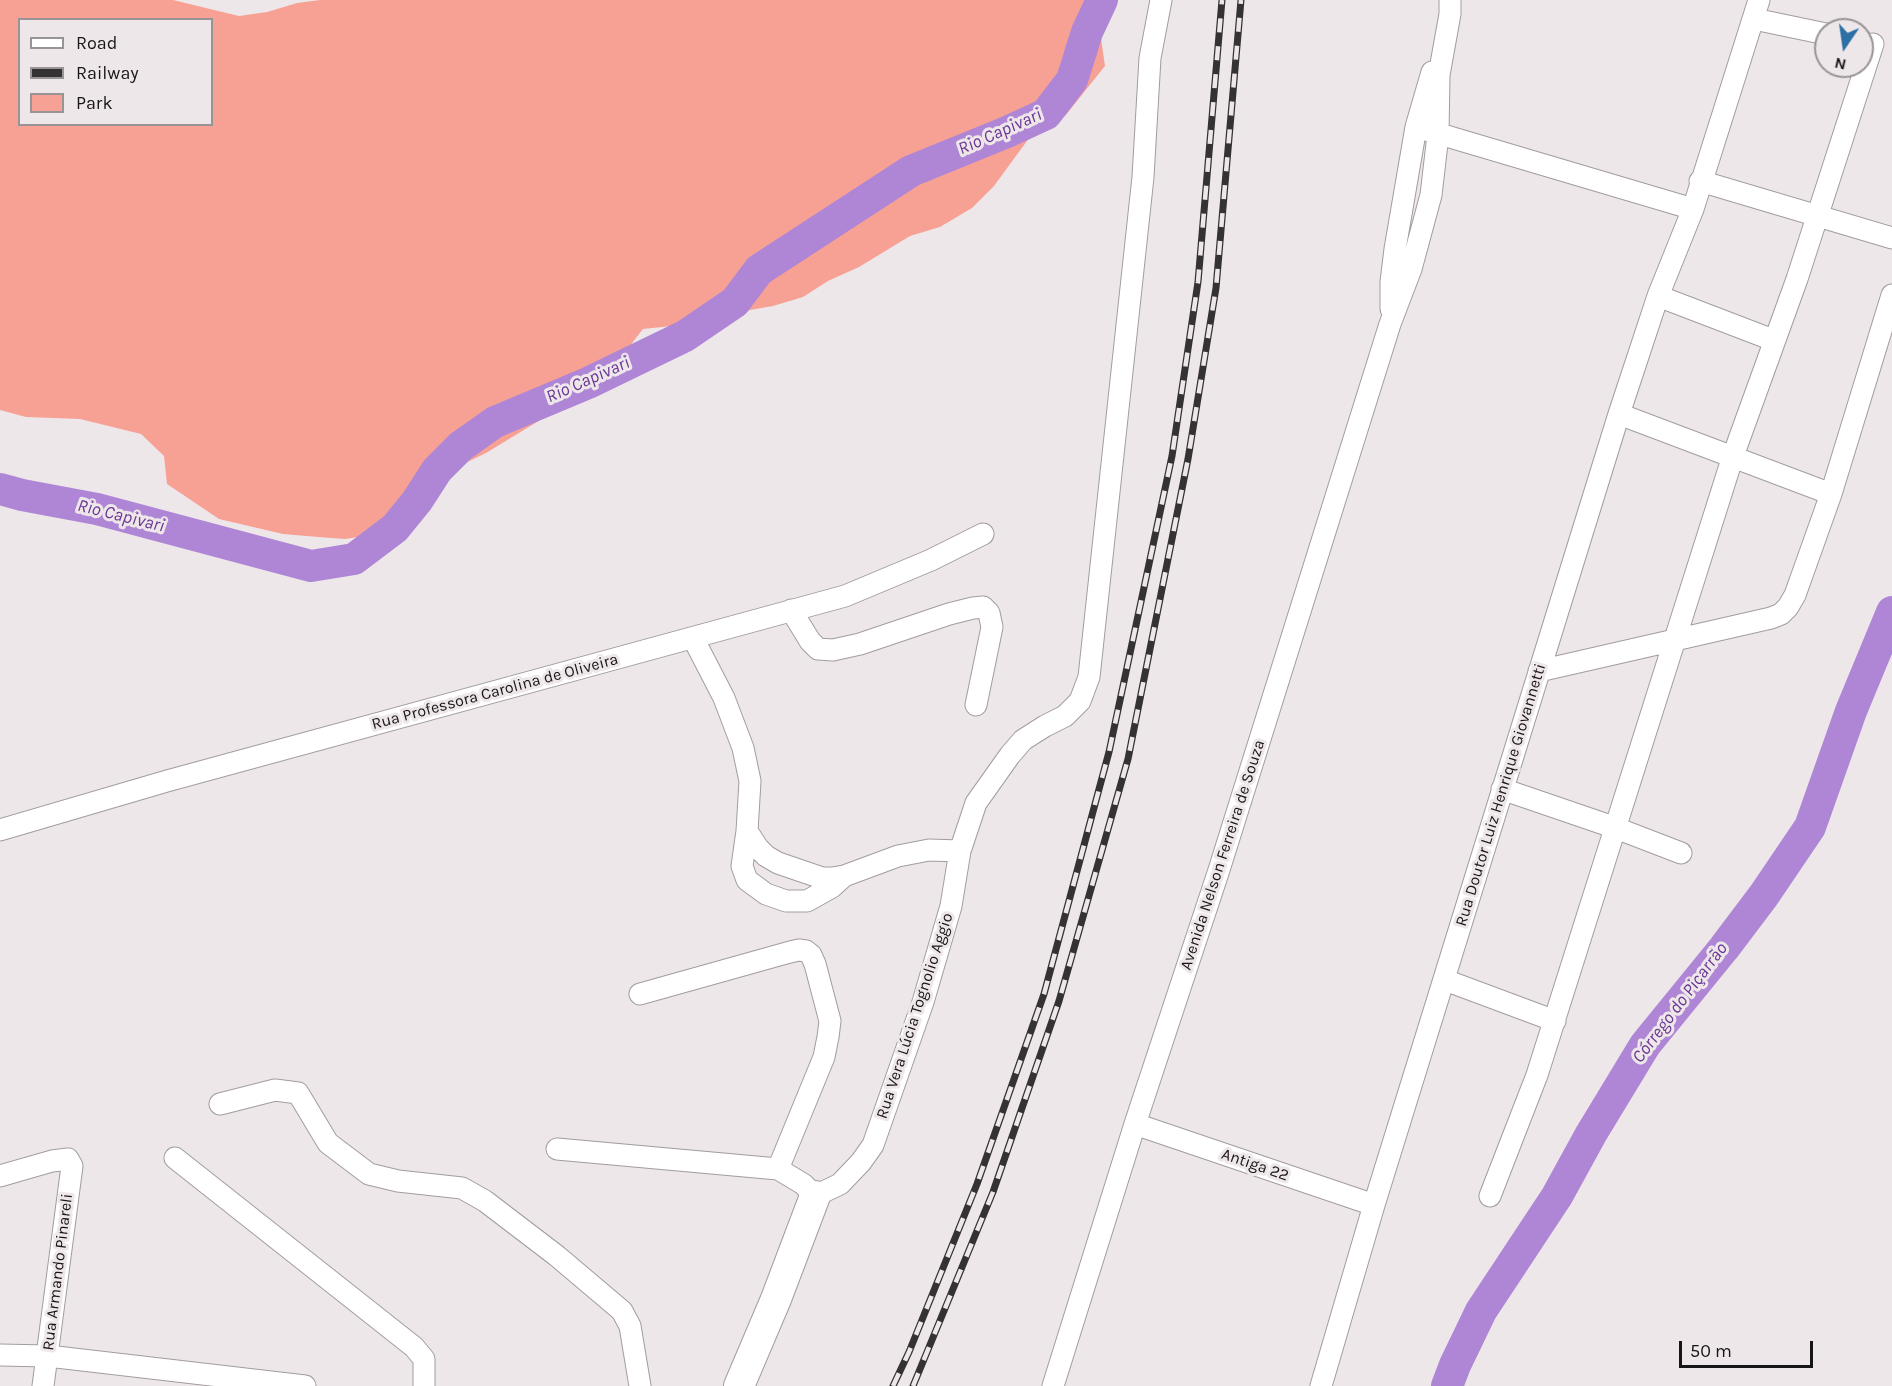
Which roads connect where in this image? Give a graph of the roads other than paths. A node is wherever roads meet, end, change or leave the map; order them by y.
1 (1161, 0) edge
2 (1450, 7) edge
3 (1756, 10) edge
4 (1814, 30) edge
5 (1875, 45) edge
6 (1416, 127) junction
7 (1438, 135) junction
8 (1700, 181) junction
9 (1692, 209) junction
10 (1817, 216) junction
11 (1892, 238) edge
12 (1892, 295) edge
13 (1658, 296) junction
14 (1390, 324) junction
15 (1773, 340) junction
16 (1619, 414) junction
17 (1733, 456) junction
18 (1831, 494) junction
19 (983, 534) dead end
20 (791, 610) junction
21 (693, 638) junction
22 (1675, 641) junction
23 (1539, 671) junction
24 (976, 705) dead end
25 (1502, 789) junction
26 (1616, 828) junction
27 (0, 830) edge
28 (747, 831) junction
29 (960, 851) junction
30 (1681, 853) dead end
31 (844, 876) junction
32 (1445, 980) junction
33 (640, 994) dead end
34 (1555, 1021) junction
35 (220, 1104) dead end
36 (1135, 1124) junction
37 (557, 1149) dead end
38 (175, 1158) dead end
39 (778, 1170) junction
40 (0, 1176) edge
41 (815, 1196) junction
42 (1490, 1196) dead end
43 (1374, 1205) junction
44 (0, 1355) edge
45 (48, 1356) junction
46 (43, 1386) edge
47 (305, 1386) edge
48 (424, 1386) edge
49 (639, 1386) edge
50 (739, 1386) edge
51 (1053, 1386) edge
52 (1321, 1386) edge

1 - 29 street, Rua Vera Lúcia Tognolio Aggio
2 - 6 street, Avenida Nelson Ferreira de Souza
2 - 7 street, Avenida Nelson Ferreira de Souza
3 - 4 street
3 - 8 street, Rua Doutor Luiz Henrique Giovannetti
5 - 10 street
6 - 7 street
6 - 14 street, Avenida Nelson Ferreira de Souza
7 - 9 street
7 - 14 street, Avenida Nelson Ferreira de Souza
8 - 9 street, Rua Doutor Luiz Henrique Giovannetti
8 - 10 street
9 - 13 street, Rua Doutor Luiz Henrique Giovannetti
10 - 11 street
10 - 15 street
12 - 18 street
13 - 15 street
13 - 16 street, Rua Doutor Luiz Henrique Giovannetti
14 - 36 street, Avenida Nelson Ferreira de Souza
15 - 17 street
16 - 17 street
16 - 23 street, Rua Doutor Luiz Henrique Giovannetti
17 - 18 street
17 - 22 street
18 - 22 street
19 - 20 street, Rua Professora Carolina de Oliveira
20 - 21 street, Rua Professora Carolina de Oliveira
20 - 24 street
21 - 27 street, Rua Professora Carolina de Oliveira
21 - 28 street
22 - 23 street
22 - 26 street
23 - 25 street, Rua Doutor Luiz Henrique Giovannetti
25 - 26 street
25 - 32 street, Rua Doutor Luiz Henrique Giovannetti
26 - 30 street
26 - 34 street
28 - 31 street
28 - 31 street
29 - 31 street
29 - 41 street, Rua Vera Lúcia Tognolio Aggio
32 - 34 street
32 - 43 street, Rua Doutor Luiz Henrique Giovannetti
33 - 39 street
34 - 42 street
35 - 49 street
36 - 43 street, Antiga 22
36 - 51 street, Avenida Nelson Ferreira de Souza
37 - 39 street
38 - 48 street
39 - 41 street
40 - 45 street, Rua Armando Pinareli
41 - 50 street
43 - 52 street, Rua Doutor Luiz Henrique Giovannetti
44 - 45 street
45 - 46 street, Rua Armando Pinareli
45 - 47 street

